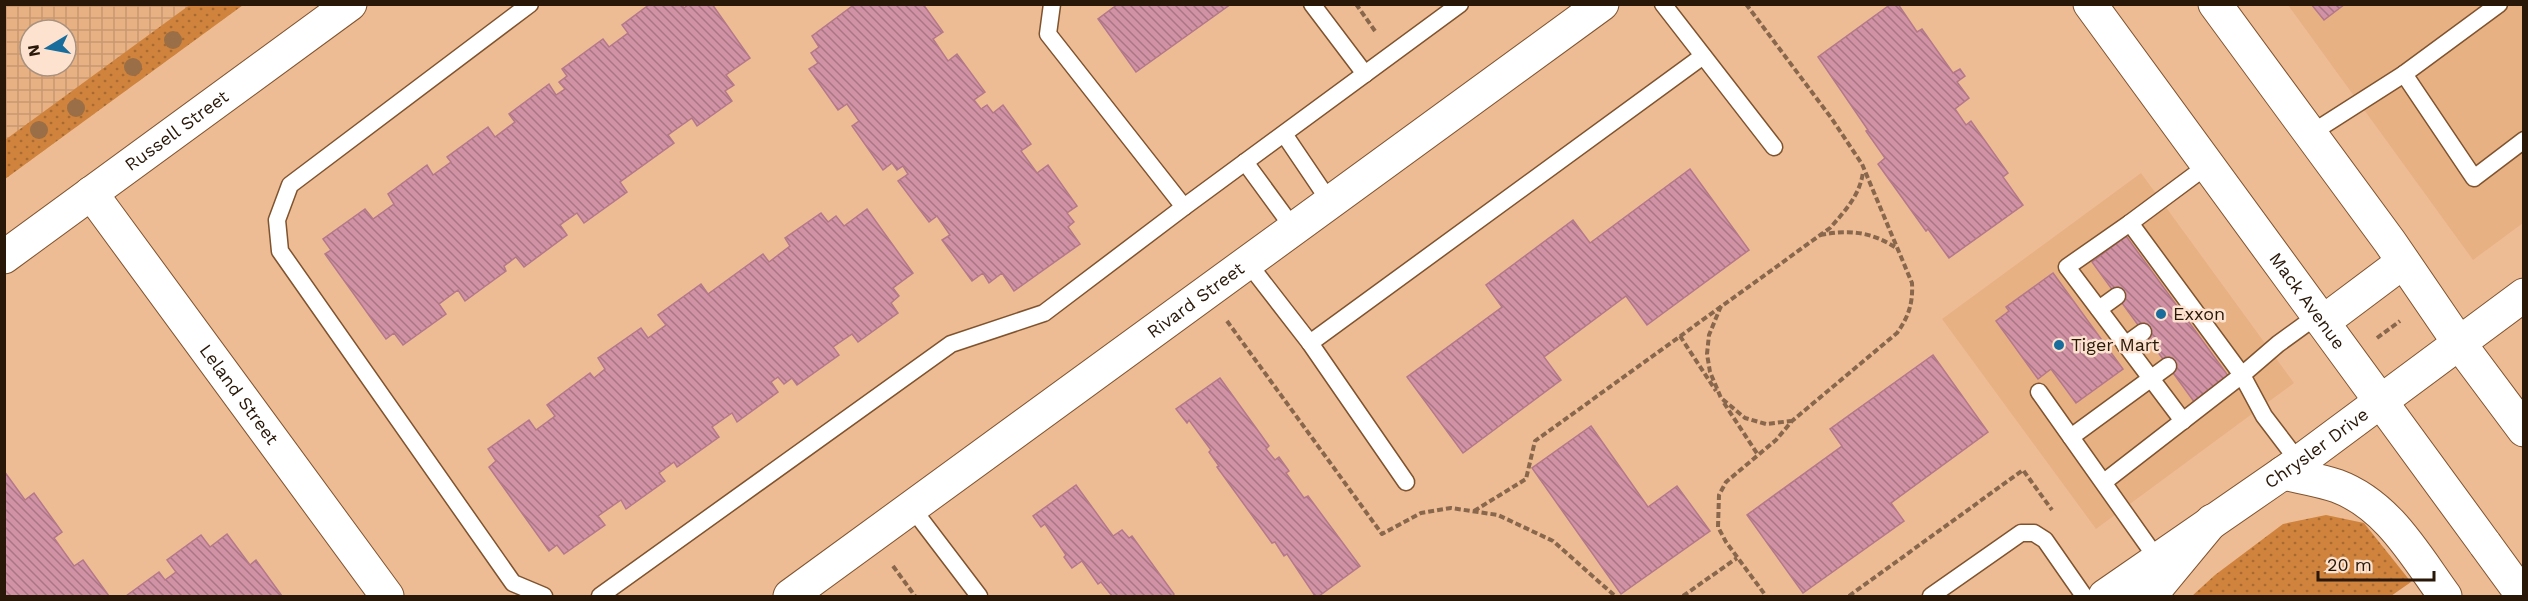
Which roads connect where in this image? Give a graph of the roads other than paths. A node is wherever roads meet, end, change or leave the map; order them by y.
1 (350, 4) edge
2 (530, 4) edge
3 (1052, 4) edge
4 (1312, 4) edge
5 (1460, 4) edge
6 (1602, 4) edge
7 (1663, 4) edge
8 (2090, 4) edge
9 (2215, 4) edge
10 (2499, 4) edge
11 (1703, 56) junction
12 (1365, 74) junction
13 (2404, 75) junction
14 (1284, 134) junction
15 (2310, 134) junction
16 (2523, 140) edge
17 (1774, 147) dead end
18 (1245, 162) junction
19 (2208, 165) junction
20 (91, 193) junction
21 (1330, 202) junction
22 (1184, 207) junction
23 (2130, 223) junction
24 (1294, 229) junction
25 (4, 257) edge
26 (2403, 262) junction
27 (1248, 263) junction
28 (2523, 295) edge
29 (2117, 296) dead end
30 (2099, 309) junction
31 (2321, 318) junction
32 (2143, 332) dead end
33 (1310, 343) junction
34 (2459, 343) junction
35 (2125, 345) junction
36 (2168, 366) dead end
37 (2242, 375) junction
38 (2150, 379) junction
39 (2039, 393) dead end
40 (2381, 401) junction
41 (2183, 421) junction
42 (2523, 430) edge
43 (2071, 437) junction
44 (2291, 467) junction
45 (1406, 482) dead end
46 (2104, 482) junction
47 (912, 508) junction
48 (2212, 521) junction
49 (2158, 560) junction
50 (2523, 583) edge
51 (387, 597) edge
52 (544, 597) edge
53 (600, 597) edge
54 (790, 597) edge
55 (979, 597) edge
56 (1931, 597) edge
57 (2084, 597) edge
58 (2105, 597) edge
59 (2150, 597) edge
60 (2445, 597) edge
61 (2505, 597) edge
62 (2523, 597) edge

1 - 20 main road, Russell Street
2 - 52 lane
3 - 22 lane
4 - 12 lane
5 - 12 lane
6 - 21 main road, Rivard Street
7 - 11 lane
8 - 19 main road, Mack Avenue
9 - 15 main road
10 - 13 lane
11 - 17 lane
11 - 33 lane
12 - 14 lane
13 - 15 lane
13 - 16 lane
14 - 18 lane
14 - 21 lane
15 - 26 main road
18 - 22 lane
18 - 24 lane
19 - 23 lane
19 - 31 main road, Mack Avenue
20 - 25 main road, Russell Street
20 - 51 main road, Leland Street
21 - 24 main road, Rivard Street
22 - 53 lane
23 - 30 lane
23 - 37 lane
24 - 27 main road, Rivard Street
26 - 31 main road
26 - 34 main road
27 - 33 lane
27 - 47 main road, Rivard Street
28 - 34 main road, Chrysler Drive
29 - 30 lane
30 - 35 lane
31 - 37 lane
31 - 40 main road, Mack Avenue
32 - 35 lane
33 - 45 lane
34 - 40 main road, Chrysler Drive
34 - 42 main road
35 - 38 lane
36 - 38 lane
37 - 41 lane
37 - 44 lane
38 - 41 lane
38 - 43 lane
39 - 43 lane
40 - 44 main road, Chrysler Drive
40 - 62 main road, Mack Avenue, bridge
41 - 46 lane
43 - 46 lane
44 - 48 main road, Chrysler Drive
44 - 60 main road
46 - 49 lane
47 - 54 main road, Rivard Street
47 - 55 lane
48 - 49 main road, Chrysler Drive
48 - 59 main road
49 - 58 main road, Chrysler Drive
50 - 61 main road
56 - 57 lane

